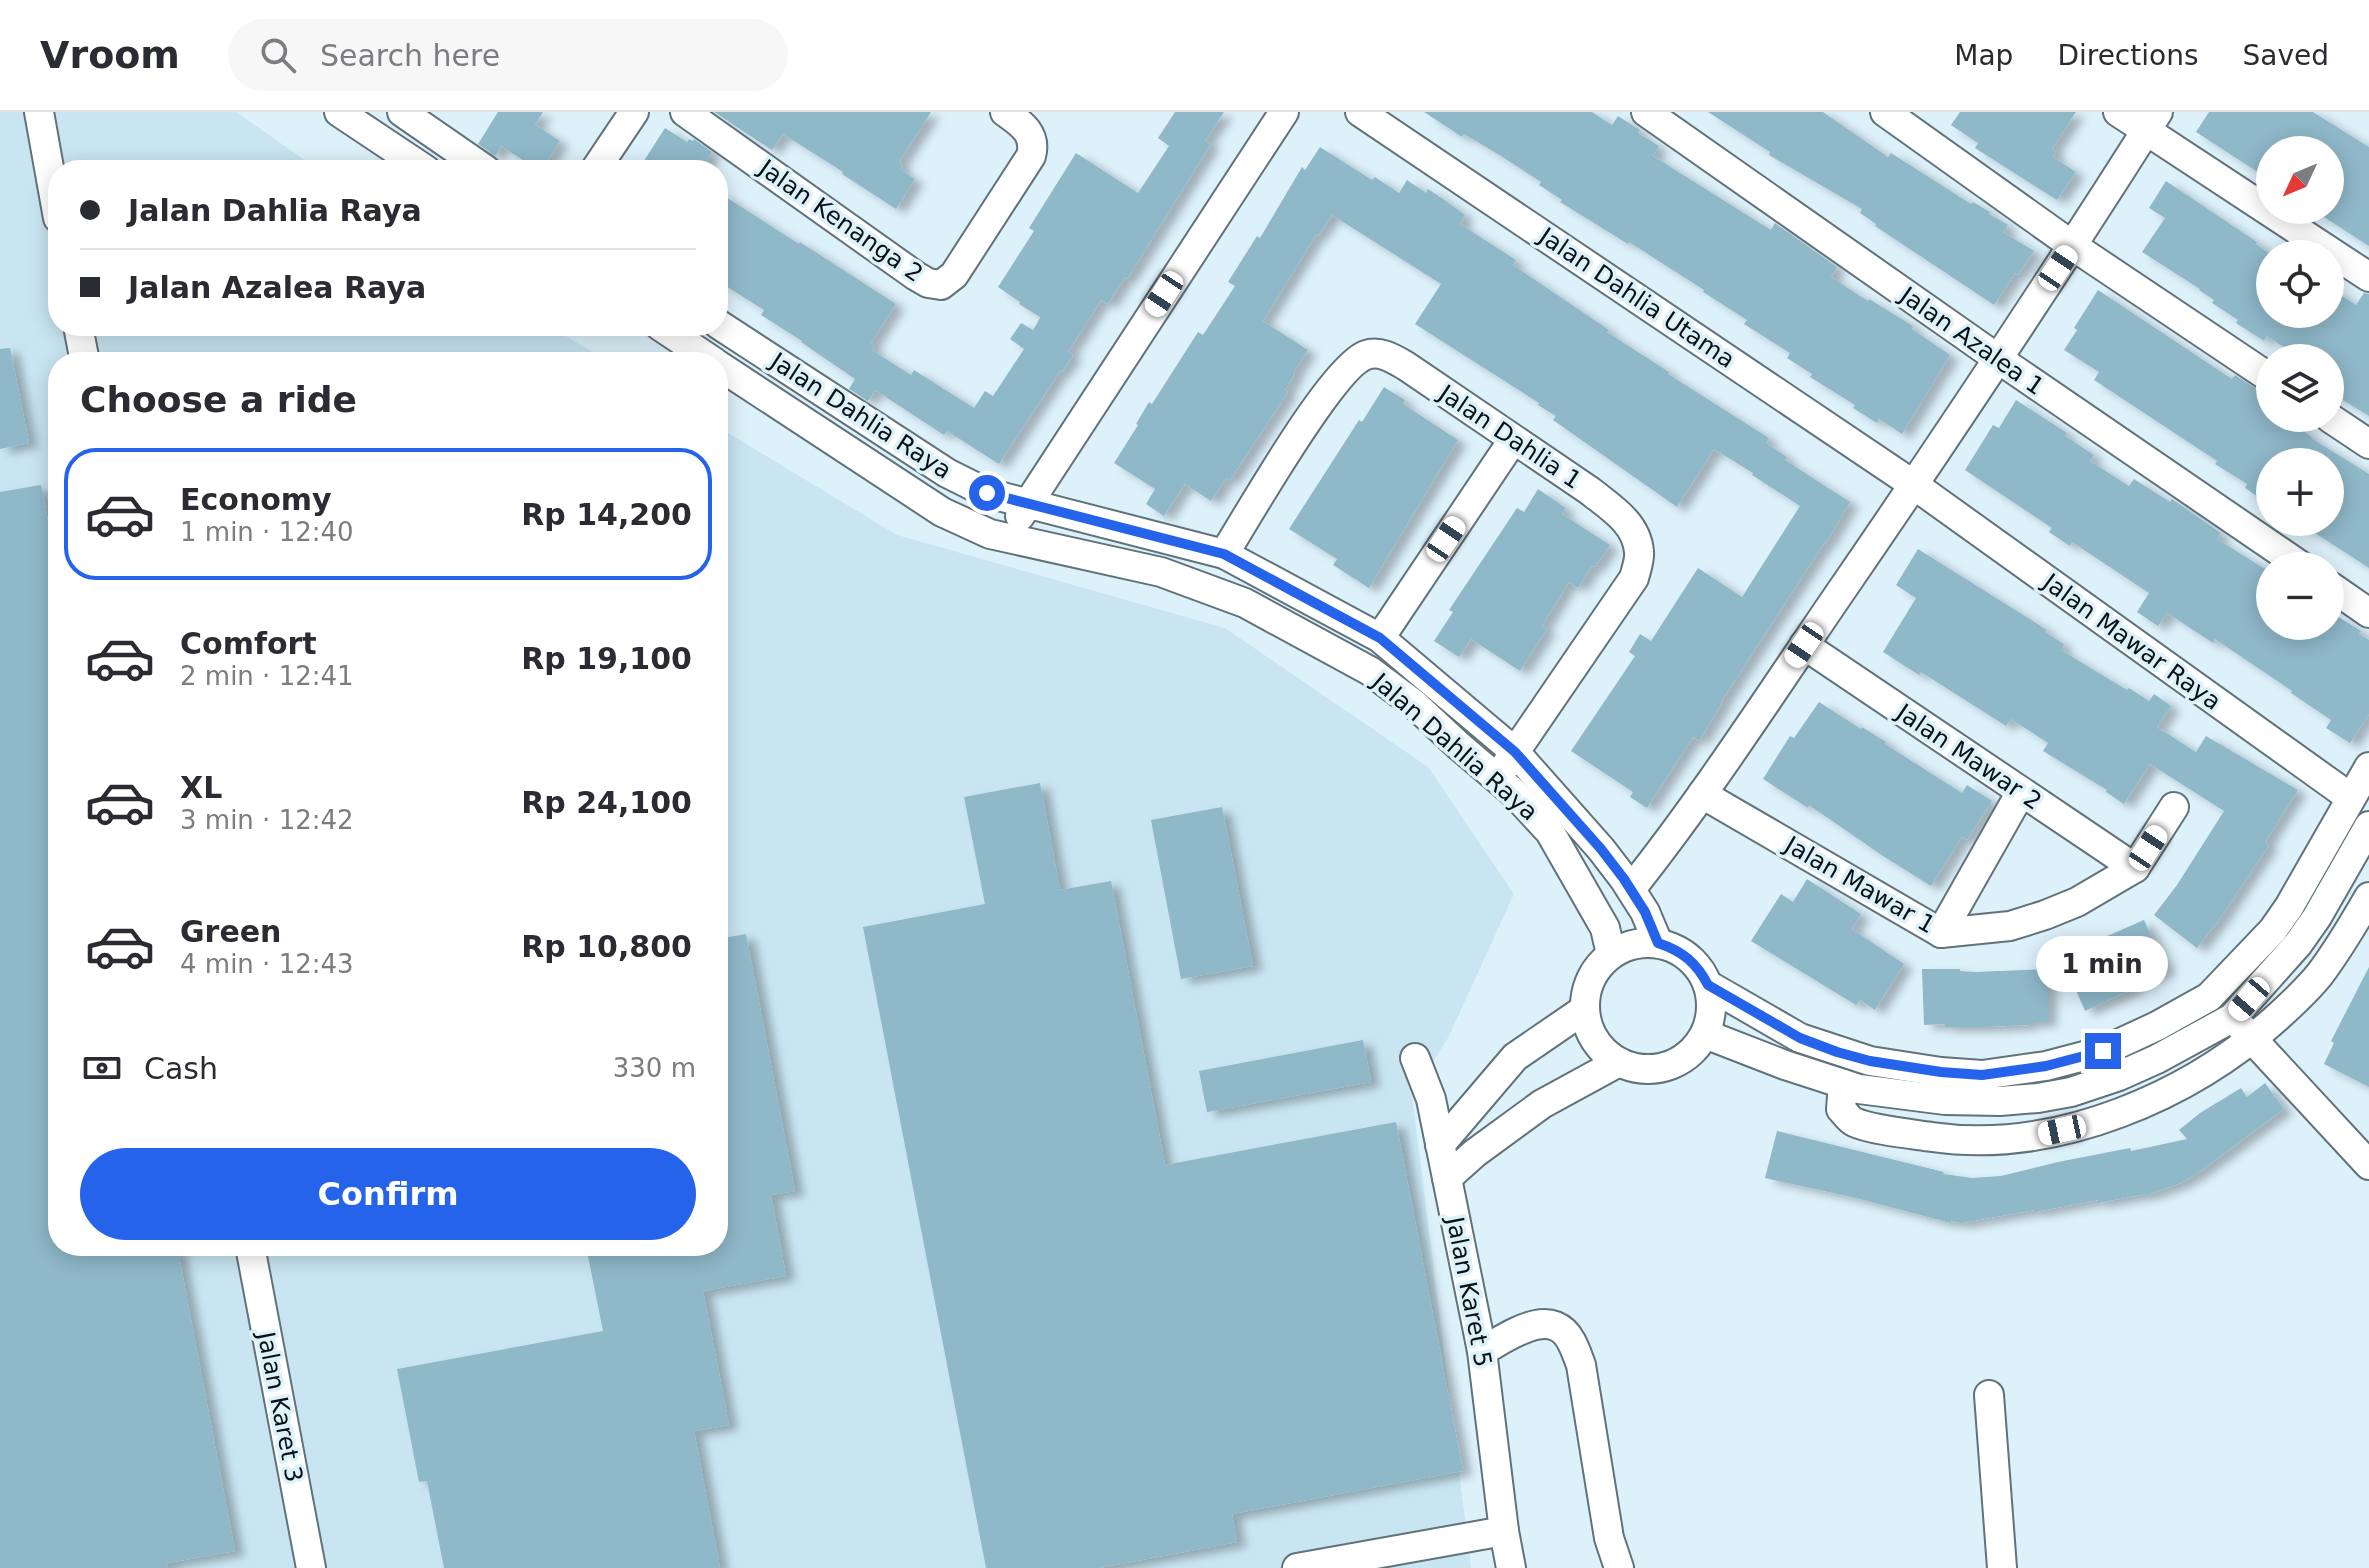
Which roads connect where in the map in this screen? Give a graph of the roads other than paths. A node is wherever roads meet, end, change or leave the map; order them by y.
1 (39, 112) edge
2 (339, 112) edge
3 (402, 112) edge
4 (634, 112) edge
5 (685, 112) edge
6 (1005, 112) edge
7 (1284, 112) edge
8 (1360, 112) edge
9 (1646, 112) edge
10 (1885, 112) edge
11 (2118, 112) edge
12 (2152, 122) edge
13 (411, 160) edge
14 (472, 160) edge
15 (602, 160) edge
16 (48, 162) edge
17 (2073, 246) junction
18 (2369, 277) edge
19 (728, 331) edge
20 (675, 336) edge
21 (699, 352) edge
22 (1997, 358) junction
23 (2256, 369) edge
24 (728, 371) edge
25 (2344, 427) edge
26 (1513, 440) junction
27 (2369, 444) edge
28 (1914, 485) junction
29 (1028, 503) junction
30 (1008, 538) junction
31 (2281, 552) edge
32 (1224, 554) junction
33 (2344, 596) edge
34 (2369, 613) edge
35 (1380, 638) junction
36 (1804, 645) junction
37 (1515, 752) junction
38 (2369, 767) edge
39 (1497, 778) junction
40 (2021, 792) junction
41 (1702, 794) junction
42 (2351, 798) junction
43 (2174, 807) dead end
44 (2369, 826) edge
45 (2135, 868) junction
46 (1631, 889) junction
47 (2369, 897) edge
48 (1941, 933) junction
49 (1658, 943) junction
50 (1611, 954) junction
51 (1708, 985) junction
52 (2209, 997) junction
53 (1585, 1009) junction
54 (2232, 1018) junction
55 (1705, 1034) junction
56 (2253, 1039) junction
57 (1415, 1058) dead end
58 (1619, 1062) junction
59 (1843, 1084) junction
60 (1440, 1145) junction
61 (2369, 1165) edge
62 (1447, 1178) junction
63 (252, 1256) edge
64 (1482, 1351) junction
65 (1989, 1395) dead end
66 (1504, 1531) junction
67 (311, 1568) edge
68 (1297, 1568) edge
69 (1511, 1568) edge
70 (1619, 1568) edge
71 (2002, 1568) edge

1 - 16 street
2 - 13 street
3 - 14 street
4 - 15 street
5 - 6 street, Jalan Kenanga 2
7 - 29 street
8 - 28 street, Jalan Dahlia Utama
9 - 22 street, Jalan Azalea 1
10 - 17 street
11 - 12 street
12 - 17 street
12 - 18 street
17 - 22 street
17 - 23 street
19 - 29 street, Jalan Dahlia Raya
20 - 21 street, Jalan Dahlia Raya
22 - 28 street
22 - 31 street, Jalan Azalea 1
24 - 30 street, Jalan Dahlia Raya
25 - 27 street
26 - 32 street, Jalan Dahlia 1
26 - 35 street
26 - 37 street, Jalan Dahlia 1
28 - 36 street
28 - 42 street, Jalan Mawar Raya
29 - 30 street
29 - 32 street, Jalan Dahlia Raya
30 - 39 street, Jalan Dahlia Raya
32 - 35 street, Jalan Dahlia Raya
33 - 34 street
35 - 37 street, Jalan Dahlia Raya
36 - 40 street, Jalan Mawar 2
36 - 41 street
37 - 39 street, Jalan Dahlia 1
37 - 46 street, Jalan Dahlia Raya
38 - 42 street
39 - 50 street, Jalan Dahlia Raya
40 - 45 street, Jalan Mawar 2
40 - 48 street
41 - 46 street
41 - 48 street, Jalan Mawar 1
42 - 52 street
43 - 45 street, Jalan Mawar 1
44 - 54 street
45 - 48 street, Jalan Mawar 1
46 - 49 street, Jalan Dahlia Raya
47 - 56 street
49 - 50 street
49 - 51 street
50 - 53 street
51 - 52 street
51 - 55 street
52 - 54 street
53 - 58 street
53 - 60 street
54 - 56 street
54 - 59 street
55 - 58 street
55 - 59 street
56 - 59 street
56 - 61 street
57 - 60 street, Jalan Karet 5
58 - 62 street
60 - 62 street, Jalan Karet 5
62 - 64 street, Jalan Karet 5
63 - 67 street, Jalan Karet 3
64 - 66 street, Jalan Karet 5
64 - 70 street
65 - 71 street
66 - 68 street
66 - 69 street, Jalan Karet 5

